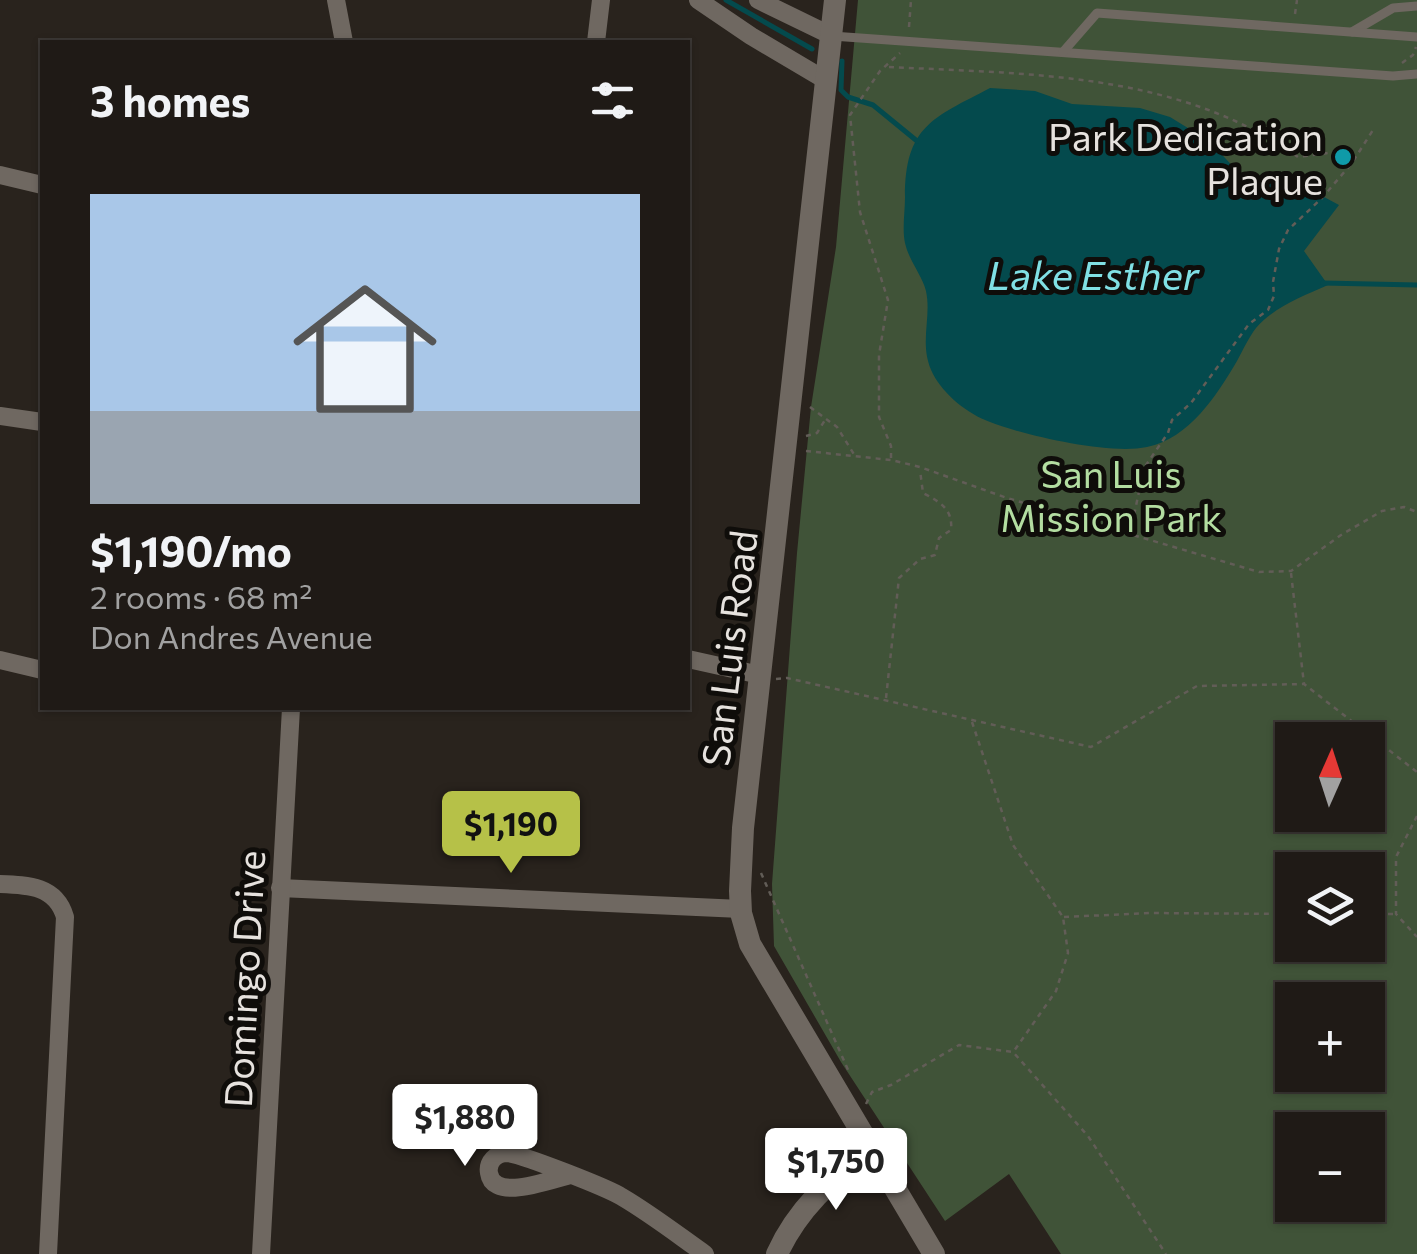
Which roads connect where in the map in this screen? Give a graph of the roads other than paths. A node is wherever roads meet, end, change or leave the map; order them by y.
1 (336, 0) edge
2 (601, 0) edge
3 (698, 0) edge
4 (758, 0) edge
5 (835, 0) edge
6 (1417, 6) edge
7 (1352, 32) junction
8 (832, 36) junction
9 (1076, 37) junction
10 (1417, 38) edge
11 (344, 40) edge
12 (596, 40) edge
13 (1062, 52) junction
14 (1090, 54) junction
15 (1417, 74) edge
16 (827, 81) junction
17 (0, 175) edge
18 (40, 185) edge
19 (0, 416) edge
20 (40, 422) edge
21 (0, 660) edge
22 (690, 660) edge
23 (40, 670) edge
24 (767, 684) junction
25 (290, 710) edge
26 (0, 884) edge
27 (280, 888) junction
28 (741, 909) junction
29 (870, 1150) junction
30 (571, 1175) dead end
31 (48, 1254) edge
32 (261, 1254) edge
33 (705, 1254) edge
34 (777, 1254) edge
35 (934, 1254) edge

1 - 11 street
2 - 12 street
3 - 16 street
4 - 8 street
5 - 8 street, San Luis Road
6 - 7 lane
7 - 9 lane
7 - 10 lane
8 - 13 lane
8 - 16 street, San Luis Road
9 - 13 lane
9 - 14 lane
13 - 14 lane
14 - 15 lane
16 - 24 street, San Luis Road
17 - 18 street
19 - 20 street
21 - 23 street
22 - 24 street
24 - 28 street, San Luis Road
25 - 27 street, Domingo Drive
26 - 31 street
27 - 28 street
27 - 32 street, Domingo Drive
28 - 29 street, San Luis Road
29 - 34 street
29 - 35 street, San Luis Road
30 - 33 street

